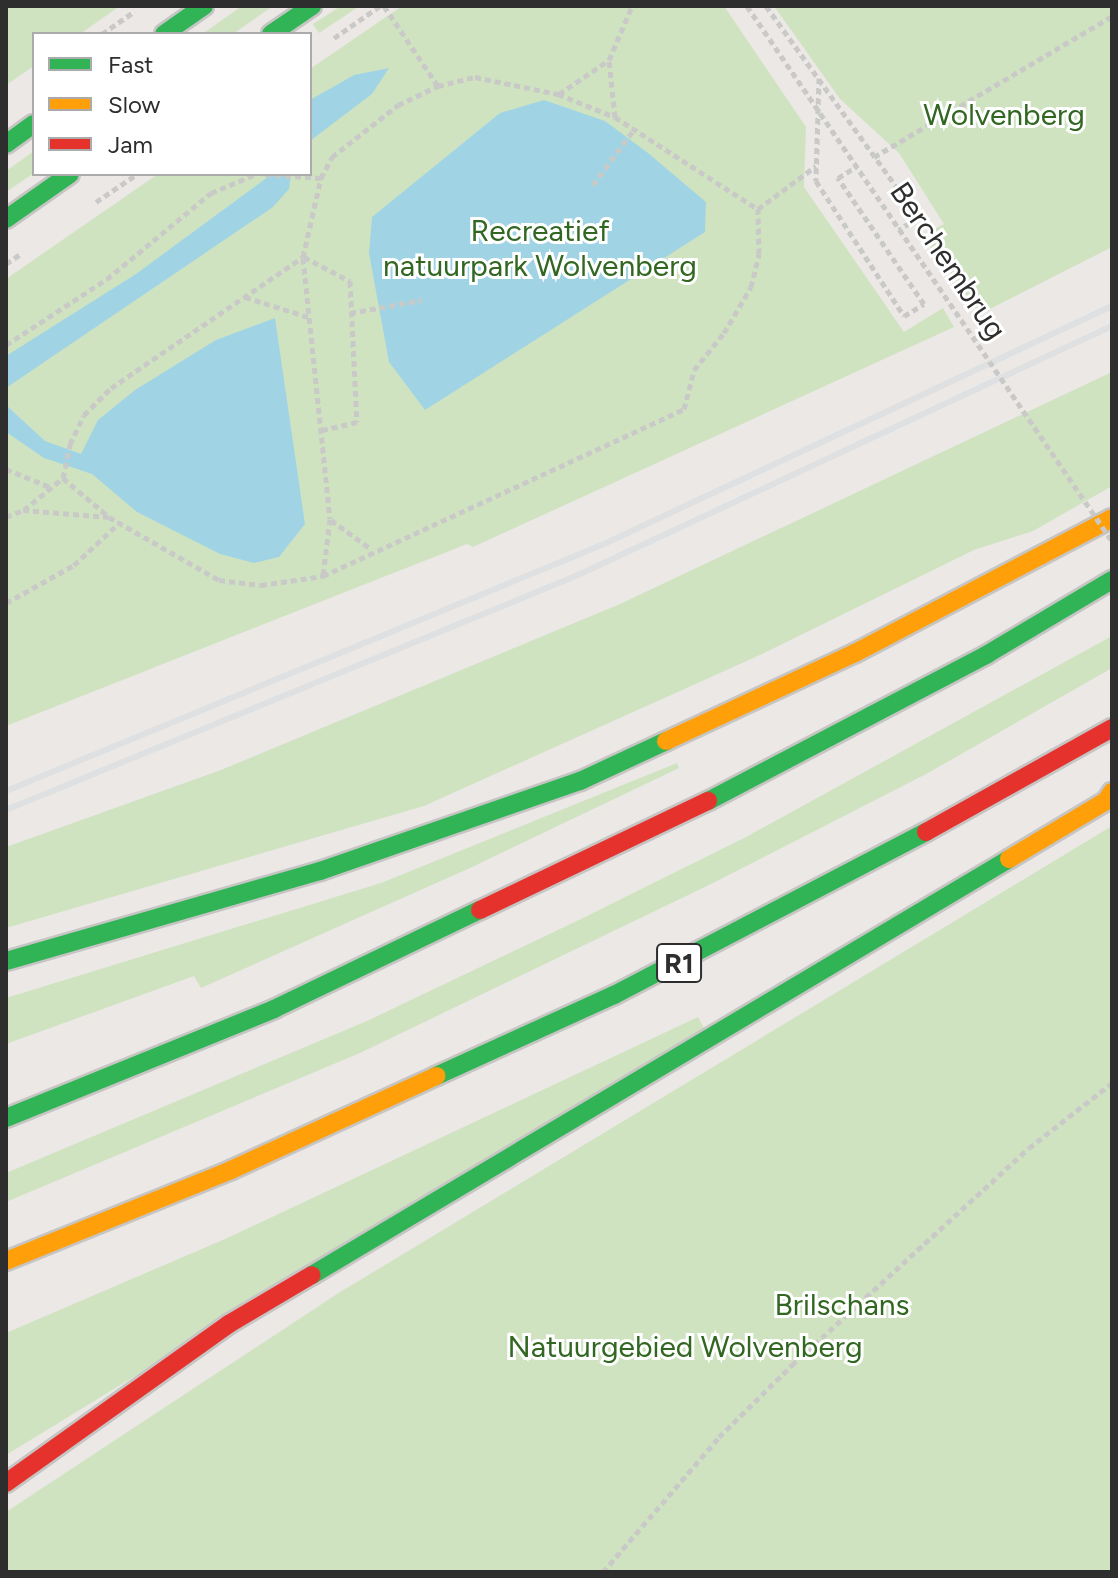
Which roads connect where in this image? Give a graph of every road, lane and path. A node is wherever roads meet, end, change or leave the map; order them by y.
1 (142, 6) edge
2 (204, 6) edge
3 (312, 6) edge
4 (382, 6) edge
5 (632, 6) edge
6 (747, 6) edge
7 (766, 6) edge
8 (1112, 16) edge
9 (105, 32) edge
10 (167, 32) edge
11 (274, 32) edge
12 (322, 46) dead end
13 (609, 60) junction
14 (819, 78) junction
15 (438, 86) junction
16 (558, 94) junction
17 (615, 117) junction
18 (32, 125) edge
19 (635, 128) junction
20 (6, 144) edge
21 (874, 157) junction
22 (816, 166) junction
23 (857, 166) junction
24 (67, 176) edge
25 (251, 176) edge
26 (276, 176) edge
27 (321, 178) junction
28 (593, 185) dead end
29 (758, 209) junction
30 (6, 219) edge
31 (899, 230) junction
32 (303, 257) junction
33 (245, 297) junction
34 (422, 300) dead end
35 (350, 313) junction
36 (308, 317) junction
37 (6, 345) edge
38 (319, 431) junction
39 (6, 469) edge
40 (63, 478) junction
41 (51, 487) junction
42 (23, 510) junction
43 (6, 517) edge
44 (109, 517) junction
45 (1112, 518) edge
46 (330, 519) junction
47 (119, 523) junction
48 (1112, 541) edge
49 (372, 550) junction
50 (323, 576) junction
51 (1112, 580) edge
52 (6, 603) edge
53 (1112, 728) edge
54 (1112, 792) edge
55 (6, 961) edge
56 (1112, 1083) edge
57 (6, 1118) edge
58 (6, 1261) edge
59 (6, 1483) edge
60 (603, 1572) edge

1 - 9 path
2 - 10 main road
3 - 11 main road
4 - 12 path
4 - 15 path
5 - 13 path
6 - 23 path, Berchembrug, bridge
7 - 14 path
8 - 21 path
13 - 16 path
13 - 17 path
14 - 21 path
14 - 22 path
15 - 16 path
15 - 27 path
16 - 17 path
17 - 19 path
18 - 20 main road
19 - 28 path
19 - 29 path
21 - 31 path
22 - 23 path
22 - 29 path
23 - 31 path, Berchembrug, bridge
24 - 30 main road
25 - 37 path
26 - 27 path
27 - 32 path
29 - 49 path
31 - 48 path, Berchembrug, bridge
32 - 33 path
32 - 35 path
32 - 36 path
33 - 36 path
33 - 40 path
34 - 35 path
35 - 38 path
36 - 38 path
38 - 46 path
39 - 41 path
40 - 41 path
40 - 44 path
41 - 42 path
42 - 43 path
42 - 44 path
44 - 47 path
45 - 55 main road
46 - 49 path
46 - 50 path
47 - 50 path
47 - 52 path
49 - 50 path
51 - 57 main road
53 - 58 main road, R1
54 - 59 main road
56 - 60 path

